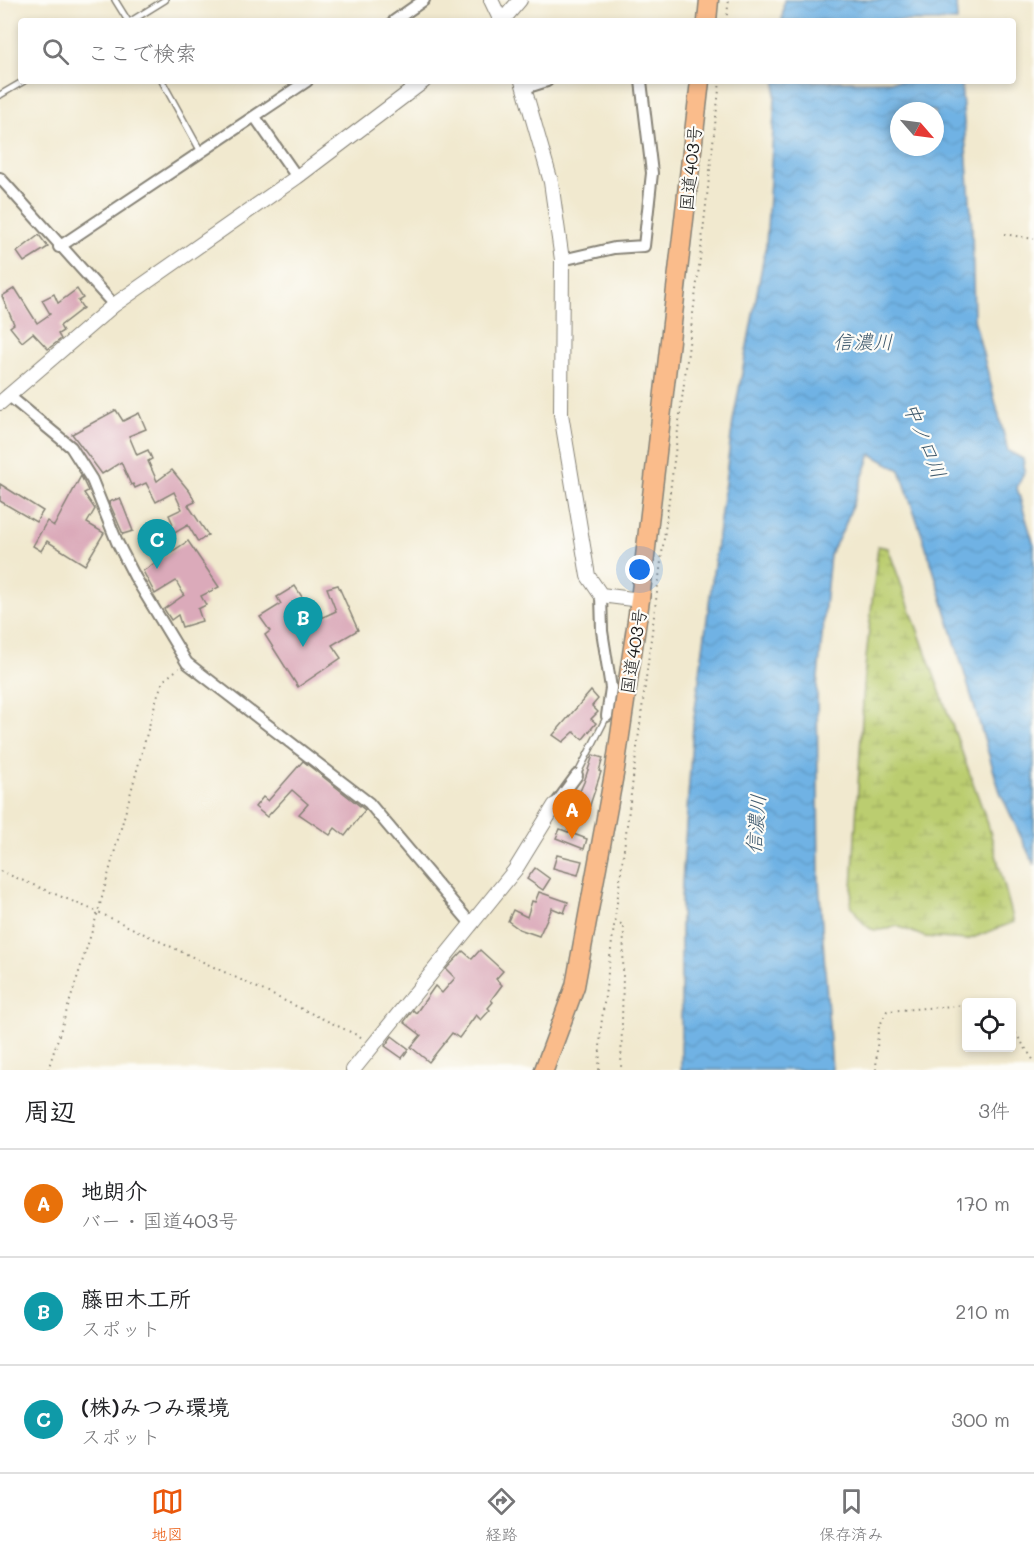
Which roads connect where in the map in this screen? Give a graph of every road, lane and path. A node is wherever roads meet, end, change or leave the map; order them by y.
1 (115, 0) edge
2 (165, 0) edge
3 (424, 0) edge
4 (491, 0) edge
5 (520, 0) edge
6 (709, 0) edge
7 (729, 0) edge
8 (128, 18) edge
9 (135, 18) edge
10 (398, 18) edge
11 (500, 18) edge
12 (504, 18) edge
13 (707, 18) edge
14 (726, 18) edge
15 (19, 84) edge
16 (164, 84) edge
17 (303, 84) edge
18 (420, 84) edge
19 (524, 84) edge
20 (642, 84) edge
21 (700, 84) edge
22 (720, 84) edge
23 (0, 95) edge
24 (255, 117) junction
25 (200, 150) junction
26 (297, 177) junction
27 (0, 178) edge
28 (1004, 234) dead end
29 (1034, 238) edge
30 (59, 247) junction
31 (562, 260) junction
32 (114, 305) junction
33 (3, 395) edge
34 (602, 595) junction
35 (640, 600) junction
36 (187, 663) junction
37 (607, 716) joint
38 (577, 775) joint
39 (555, 805) joint
40 (0, 872) edge
41 (98, 912) junction
42 (615, 920) junction
43 (472, 926) junction
44 (962, 1005) edge
45 (1016, 1035) edge
46 (373, 1042) junction
47 (1034, 1061) edge
48 (48, 1070) edge
49 (352, 1070) edge
50 (544, 1070) edge
51 (599, 1070) edge
52 (621, 1070) edge
53 (876, 1070) edge

1 - 8 lane
2 - 9 lane
3 - 10 street
4 - 11 street
5 - 12 street
6 - 13 highway
7 - 14 path
15 - 23 lane
16 - 25 lane
17 - 24 street
18 - 26 street
19 - 31 street
20 - 31 street
21 - 35 highway, 国道403号
22 - 42 path
24 - 25 street
24 - 26 street
25 - 30 street
26 - 32 street
27 - 30 street
28 - 29 path
30 - 32 street
31 - 34 street
32 - 33 street
33 - 36 street
34 - 35 street
34 - 37 street
35 - 50 highway, 国道403号
36 - 41 path
36 - 43 street
37 - 38 lane
38 - 39 street
39 - 43 street
40 - 41 path
41 - 46 path
41 - 48 path
42 - 51 path
42 - 52 path
43 - 46 street
44 - 53 path
45 - 47 path
46 - 49 street

